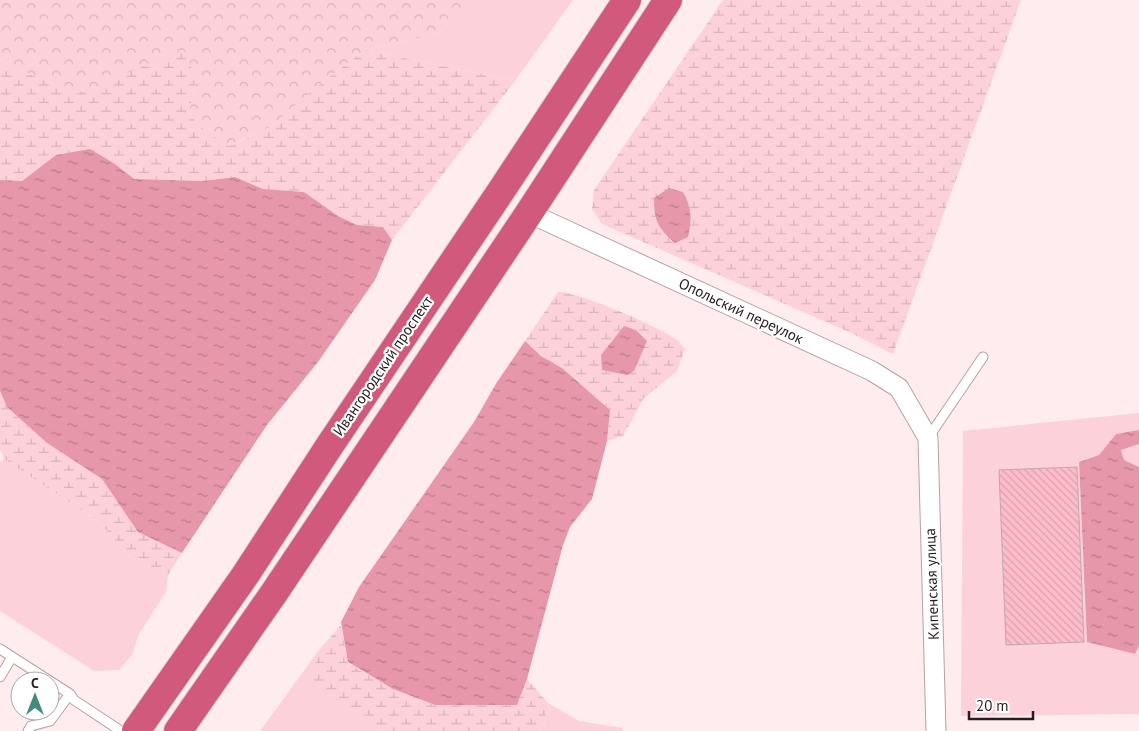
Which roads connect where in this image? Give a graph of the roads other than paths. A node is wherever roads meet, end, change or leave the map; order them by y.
1 (627, 0) edge
2 (668, 0) edge
3 (529, 213) junction
4 (983, 357) dead end
5 (928, 438) junction
6 (0, 649) edge
7 (12, 657) junction
8 (0, 676) edge
9 (70, 694) junction
10 (28, 731) edge
11 (121, 731) edge
12 (136, 731) edge
13 (178, 731) edge
14 (936, 731) edge

1 - 12 highway, Ивангородский проспект
2 - 3 highway
3 - 5 street, Опольский переулок
3 - 13 highway
4 - 5 lane
5 - 14 street, Кипенская улица
6 - 7 lane
7 - 8 lane
7 - 9 lane
9 - 10 lane
9 - 11 lane

